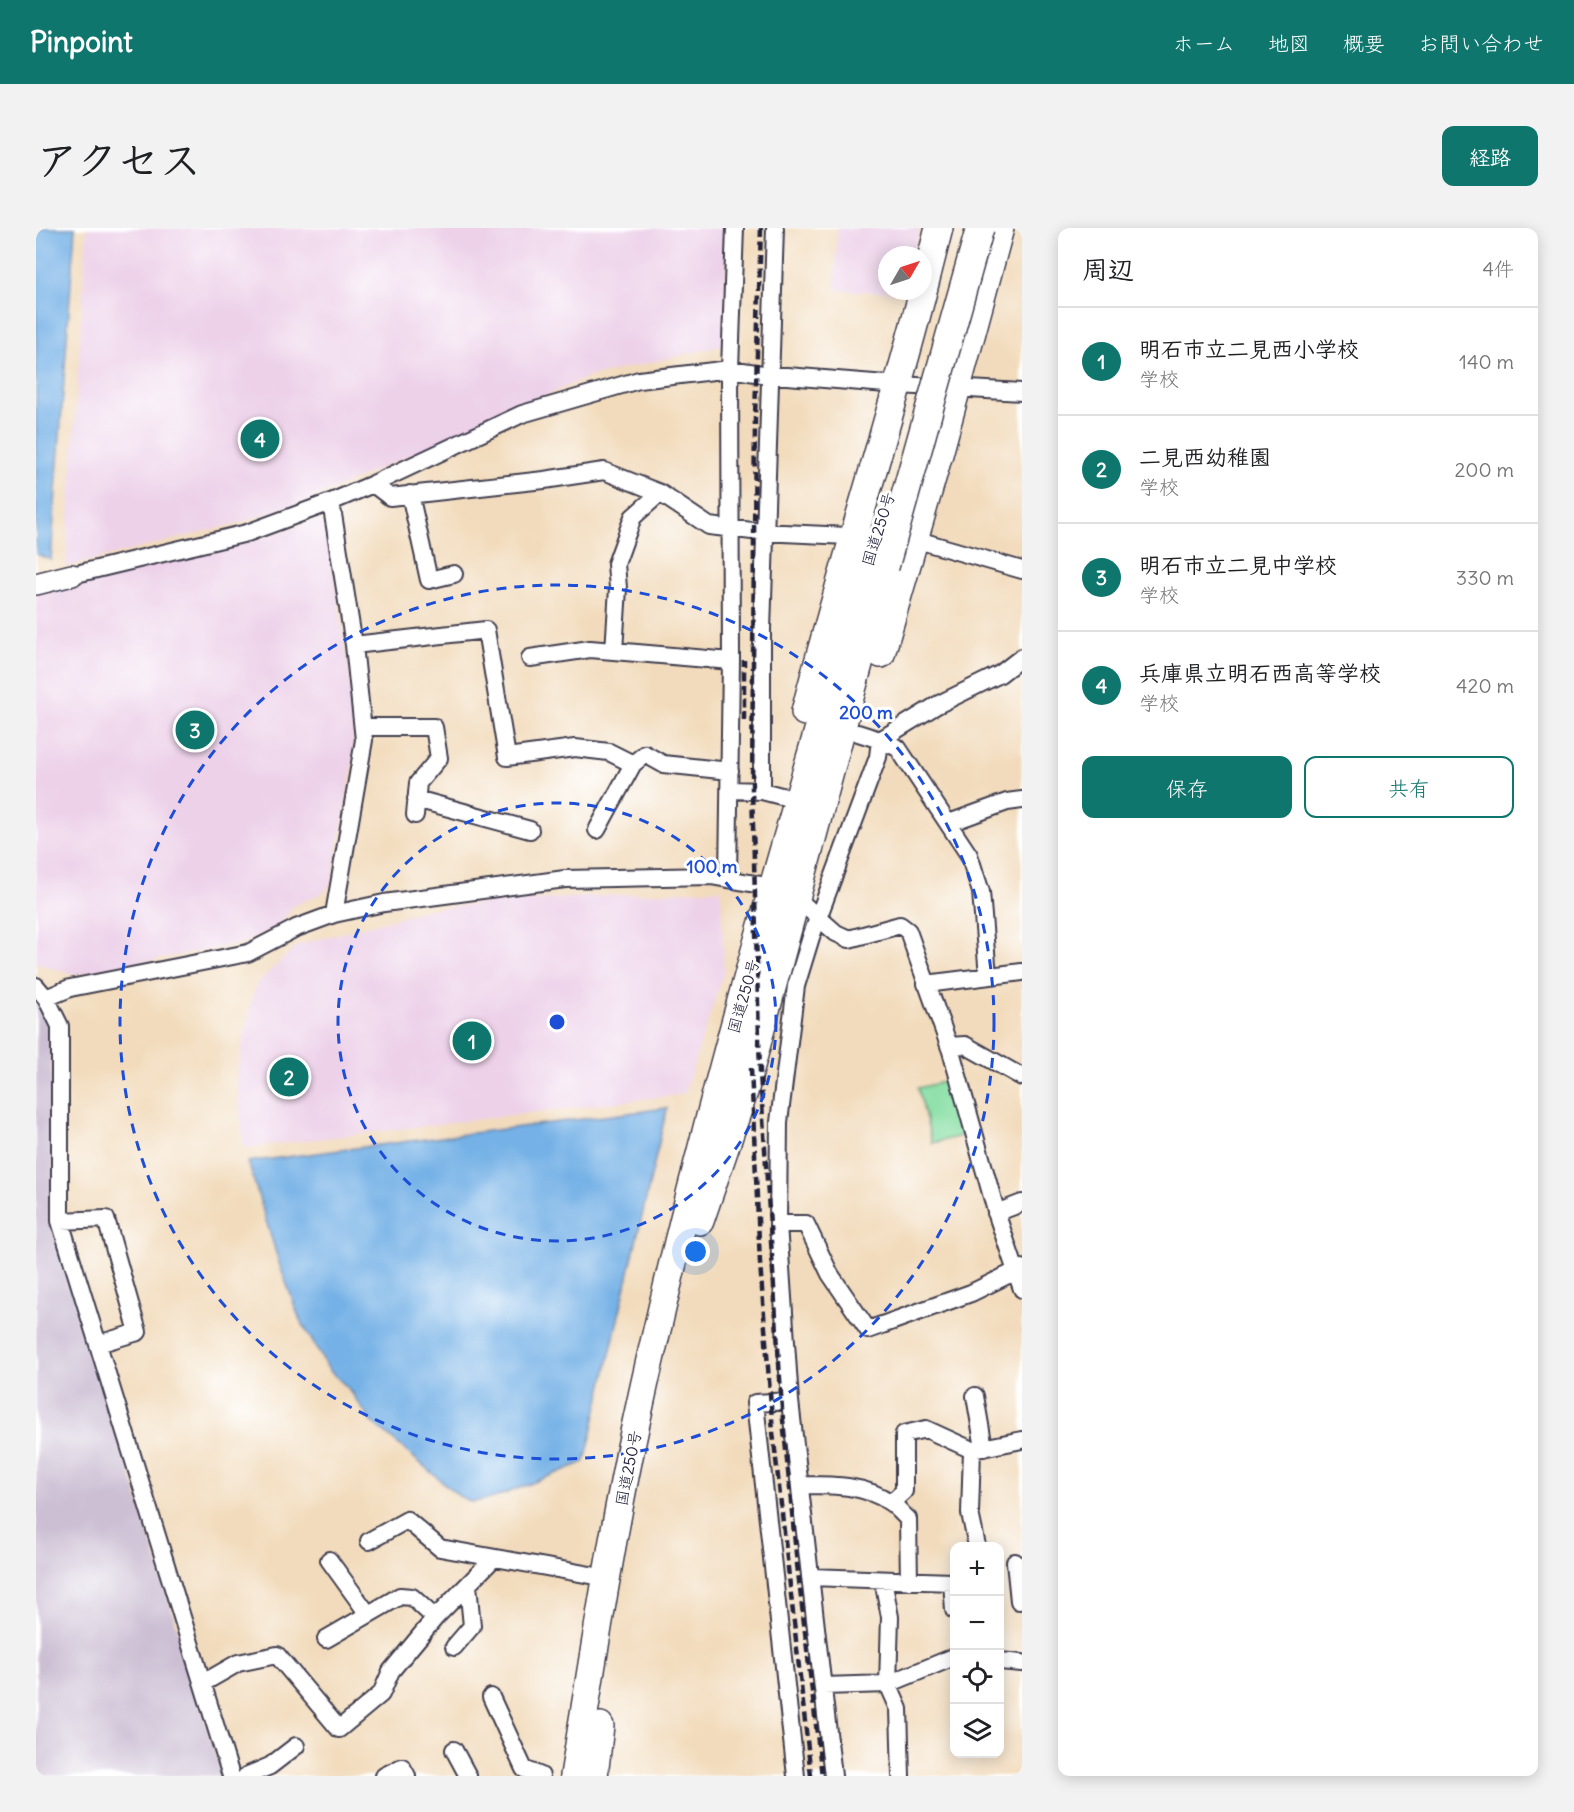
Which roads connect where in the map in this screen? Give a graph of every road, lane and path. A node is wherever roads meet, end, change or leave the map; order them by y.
1 (735, 228) edge
2 (775, 228) edge
3 (939, 228) edge
4 (963, 228) edge
5 (980, 228) edge
6 (1000, 228) edge
7 (932, 256) edge
8 (921, 300) edge
9 (730, 369) junction
10 (769, 374) junction
11 (899, 385) junction
12 (956, 388) junction
13 (1022, 392) edge
14 (373, 484) junction
15 (660, 493) junction
16 (410, 495) junction
17 (331, 502) junction
18 (731, 529) junction
19 (765, 531) junction
20 (854, 537) junction
21 (914, 539) junction
22 (877, 564) junction
23 (1022, 570) edge
24 (454, 574) dead end
25 (72, 575) joint
26 (36, 584) edge
27 (354, 645) junction
28 (614, 651) junction
29 (1022, 657) edge
30 (530, 658) dead end
31 (731, 661) junction
32 (363, 727) junction
33 (869, 737) junction
34 (633, 764) junction
35 (730, 771) junction
36 (730, 790) junction
37 (773, 794) junction
38 (1022, 800) edge
39 (949, 823) junction
40 (530, 830) dead end
41 (597, 830) dead end
42 (786, 839) junction
43 (728, 879) junction
44 (784, 894) junction
45 (334, 914) junction
46 (818, 917) junction
47 (1022, 972) edge
48 (988, 976) junction
49 (926, 984) junction
50 (41, 992) edge
51 (949, 1046) junction
52 (1022, 1077) edge
53 (1022, 1203) edge
54 (996, 1213) junction
55 (60, 1221) junction
56 (778, 1224) junction
57 (1019, 1270) edge
58 (1022, 1289) edge
59 (98, 1344) junction
60 (975, 1396) dead end
61 (790, 1401) junction
62 (1022, 1440) edge
63 (978, 1449) junction
64 (800, 1485) junction
65 (891, 1503) junction
66 (369, 1541) dead end
67 (976, 1542) edge
68 (494, 1558) junction
69 (329, 1560) dead end
70 (1012, 1560) edge
71 (810, 1577) junction
72 (607, 1578) junction
73 (883, 1580) junction
74 (909, 1581) junction
75 (950, 1581) edge
76 (468, 1585) junction
77 (1019, 1601) dead end
78 (368, 1614) junction
79 (435, 1618) junction
80 (326, 1639) dead end
81 (454, 1647) dead end
82 (950, 1660) edge
83 (1004, 1661) edge
84 (1022, 1663) edge
85 (203, 1683) junction
86 (888, 1684) junction
87 (823, 1686) junction
88 (491, 1697) dead end
89 (296, 1746) dead end
90 (454, 1750) dead end
91 (406, 1769) edge
92 (837, 1775) edge
93 (231, 1776) edge
94 (246, 1776) edge
95 (384, 1776) edge
96 (468, 1776) edge
97 (541, 1776) edge
98 (555, 1776) edge
99 (574, 1776) edge
100 (594, 1776) edge
101 (796, 1776) edge
102 (901, 1776) edge

1 - 9 street
2 - 10 street
3 - 7 highway
4 - 22 highway, 国道250号
5 - 22 highway, 国道250号, bridge
6 - 12 highway
8 - 11 highway
9 - 10 street
9 - 14 street
9 - 18 street
10 - 11 street
10 - 19 street
11 - 12 street
11 - 20 highway
12 - 13 street
12 - 21 highway
14 - 16 street
14 - 17 street
15 - 16 street
15 - 18 street
15 - 28 street
16 - 24 street
17 - 25 street
17 - 27 street
18 - 19 street
18 - 31 street
19 - 20 street
19 - 37 street
20 - 21 street
20 - 37 highway
21 - 23 street
21 - 33 highway
22 - 42 highway, 国道250号
22 - 44 highway, 国道250号
25 - 26 street
27 - 32 street
27 - 34 street
28 - 30 street
28 - 31 street
29 - 33 street
31 - 35 street
32 - 40 street
32 - 45 street
33 - 39 street
33 - 44 highway
33 - 46 street
34 - 35 street
34 - 41 street
35 - 36 street
36 - 37 street
36 - 43 street
37 - 42 highway
38 - 39 street
39 - 48 street
42 - 44 highway, 国道250号
43 - 44 street
43 - 45 street
44 - 46 street
44 - 72 highway, 国道250号
44 - 100 highway, 国道250号
45 - 50 street
46 - 49 street
46 - 56 street
47 - 48 street
48 - 49 street
49 - 51 street
50 - 55 street
51 - 52 street
51 - 54 street
53 - 54 street
54 - 57 street
55 - 59 street
55 - 59 street
56 - 57 street
56 - 61 street
57 - 58 street
59 - 85 street
60 - 63 street
61 - 64 street
61 - 101 street
62 - 63 street
63 - 65 street
63 - 67 street
64 - 65 street
64 - 71 street
65 - 74 street
66 - 68 street
68 - 72 street
68 - 76 street
69 - 78 street
70 - 77 street
71 - 73 street
71 - 87 street
72 - 99 highway, 国道250号
73 - 74 street
73 - 86 street
74 - 75 street
76 - 79 street
76 - 81 street
78 - 79 street
78 - 80 street
79 - 85 street
82 - 86 street
83 - 84 street
85 - 93 street
86 - 87 street
86 - 102 street
87 - 92 street
88 - 97 street
89 - 94 street
90 - 96 street
91 - 95 street
97 - 98 street

